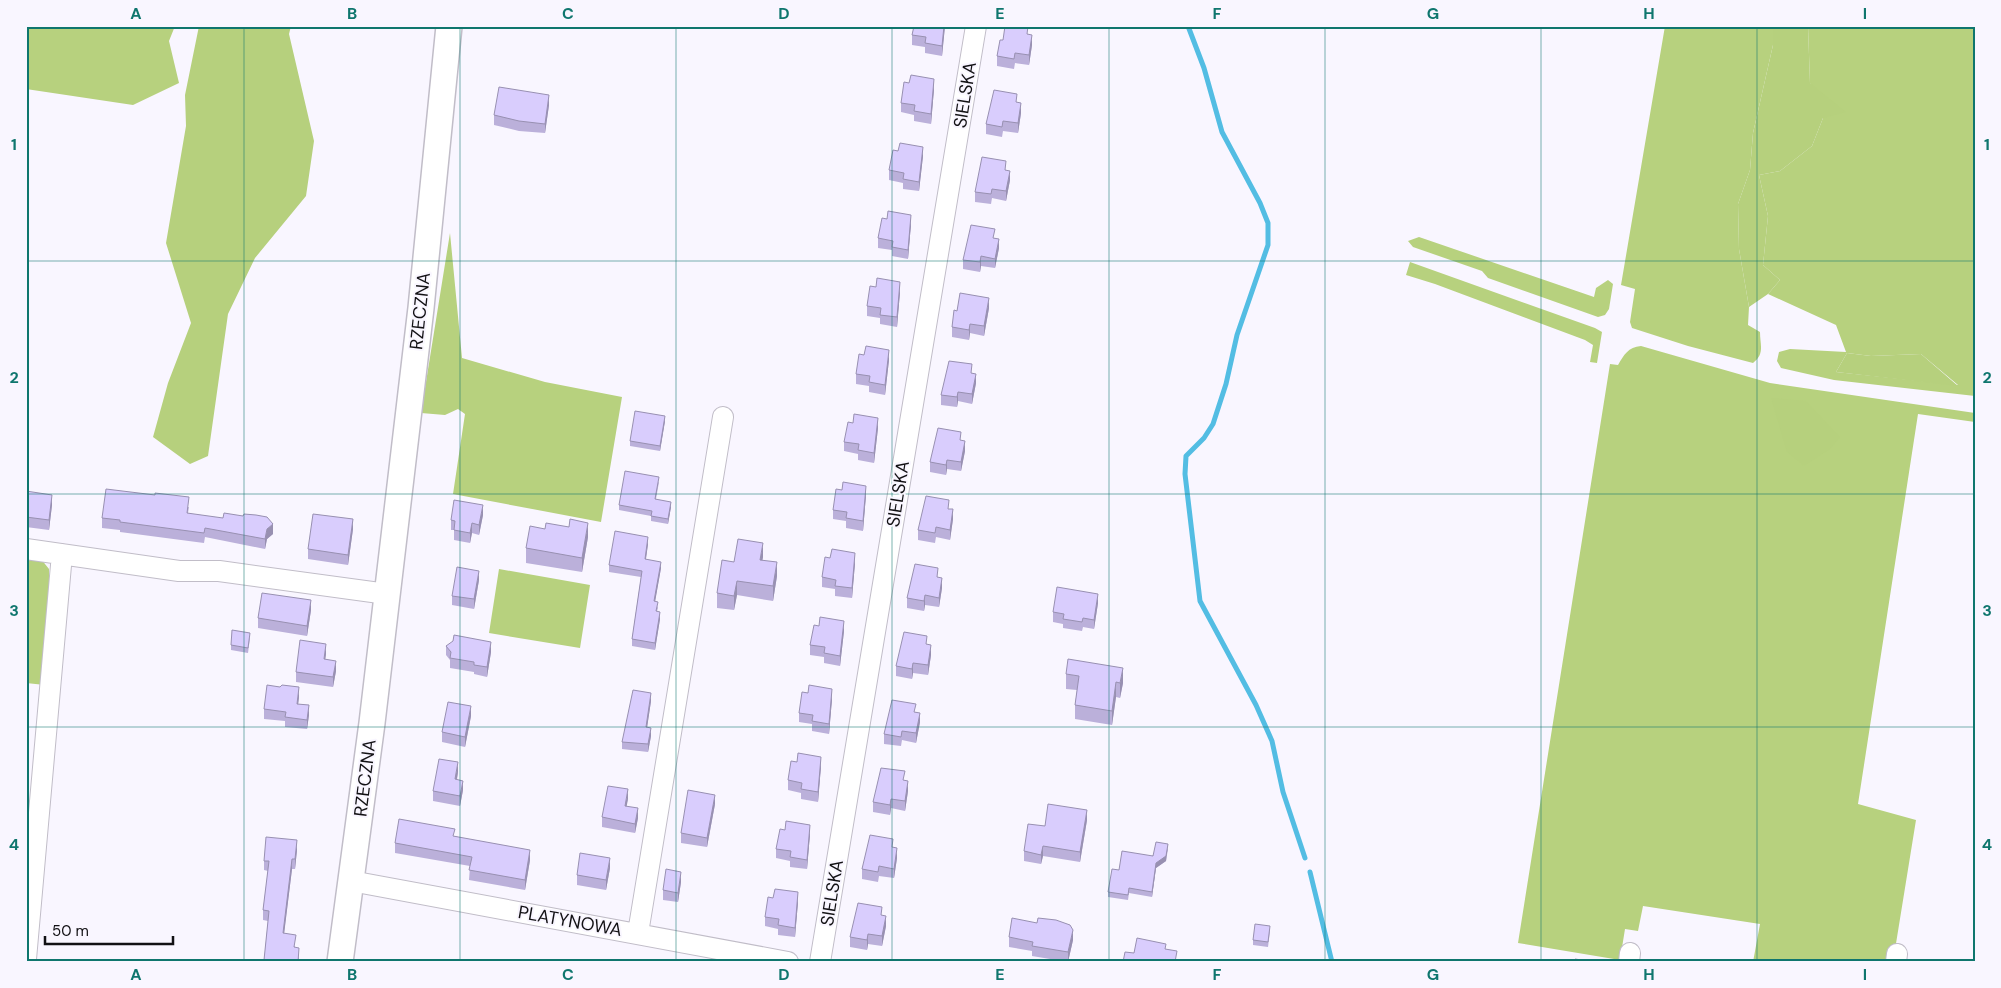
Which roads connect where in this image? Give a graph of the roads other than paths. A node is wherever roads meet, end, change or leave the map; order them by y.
1 (449, 26) edge
2 (976, 26) edge
3 (723, 417) dead end
4 (26, 549) edge
5 (62, 554) junction
6 (387, 594) junction
7 (351, 881) junction
8 (638, 933) junction
9 (26, 959) edge
10 (340, 962) edge
11 (788, 962) edge
12 (820, 962) edge

1 - 6 street, RZECZNA
2 - 12 street, SIELSKA
3 - 8 street
4 - 5 street
5 - 6 street
5 - 9 street
6 - 7 street, RZECZNA
7 - 8 street, PLATYNOWA
7 - 10 street, RZECZNA
8 - 11 street, PLATYNOWA

